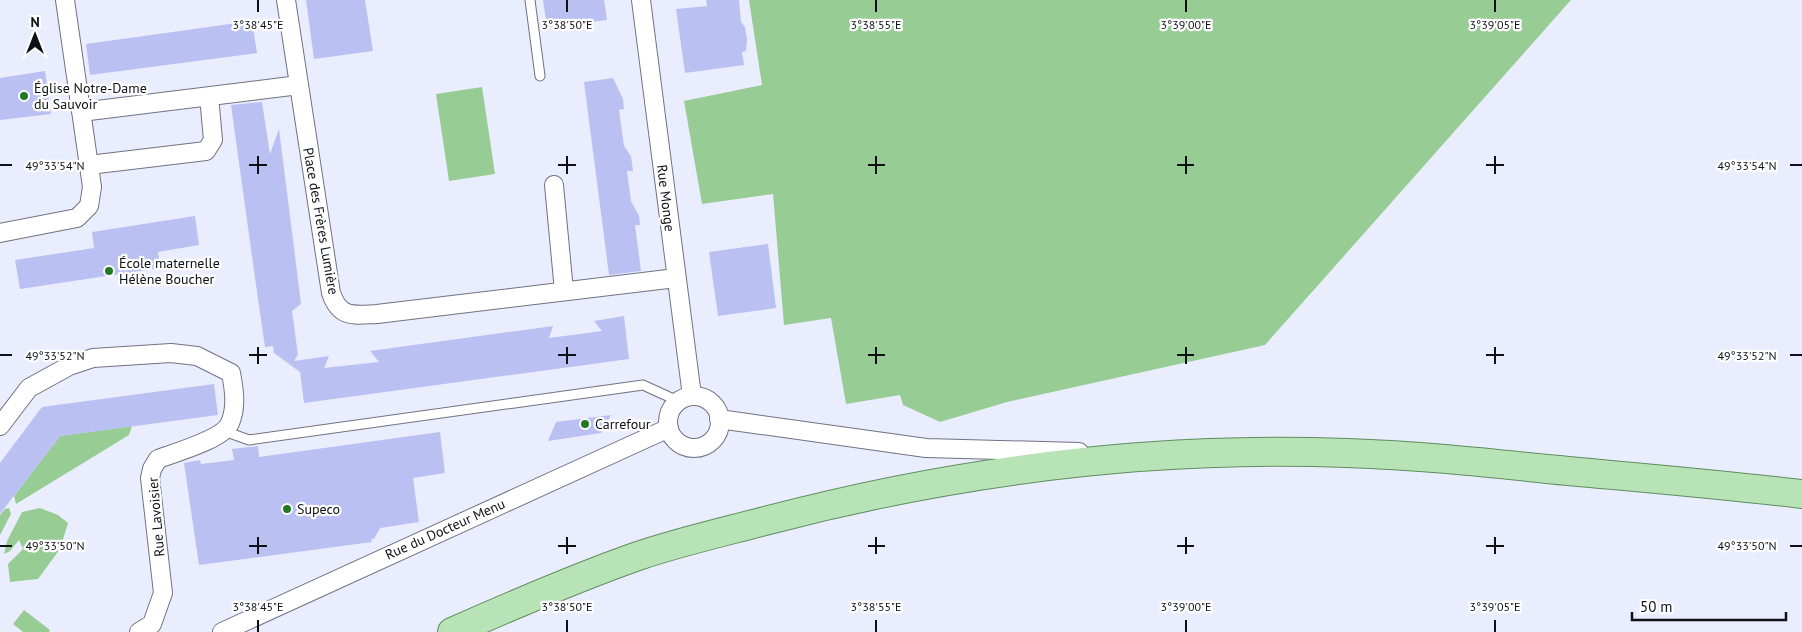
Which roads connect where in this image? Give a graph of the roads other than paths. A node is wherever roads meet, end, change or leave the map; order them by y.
1 (65, 0) edge
2 (286, 0) edge
3 (530, 0) edge
4 (641, 0) edge
5 (540, 76) dead end
6 (299, 85) junction
7 (209, 96) junction
8 (81, 112) junction
9 (89, 164) junction
10 (554, 185) dead end
11 (0, 233) edge
12 (676, 278) junction
13 (564, 291) junction
14 (685, 398) junction
15 (719, 418) junction
16 (0, 426) edge
17 (669, 428) junction
18 (224, 430) junction
19 (1167, 455) junction
20 (1802, 494) edge
21 (139, 632) edge
22 (222, 632) edge
23 (452, 632) edge

1 - 8 street
2 - 6 street
3 - 5 lane
4 - 12 street, Rue Monge
6 - 7 street
6 - 13 street, Place des Frères Lumière
7 - 8 street
7 - 9 street
8 - 9 street
9 - 11 street
10 - 13 street
12 - 13 street, Place des Frères Lumière
12 - 14 street, Rue Monge
14 - 15 street
14 - 17 street
14 - 18 lane
15 - 17 street
15 - 19 street
16 - 18 street
17 - 22 street, Rue du Docteur Menu
18 - 21 street, Rue Lavoisier
19 - 20 main road
19 - 23 main road

